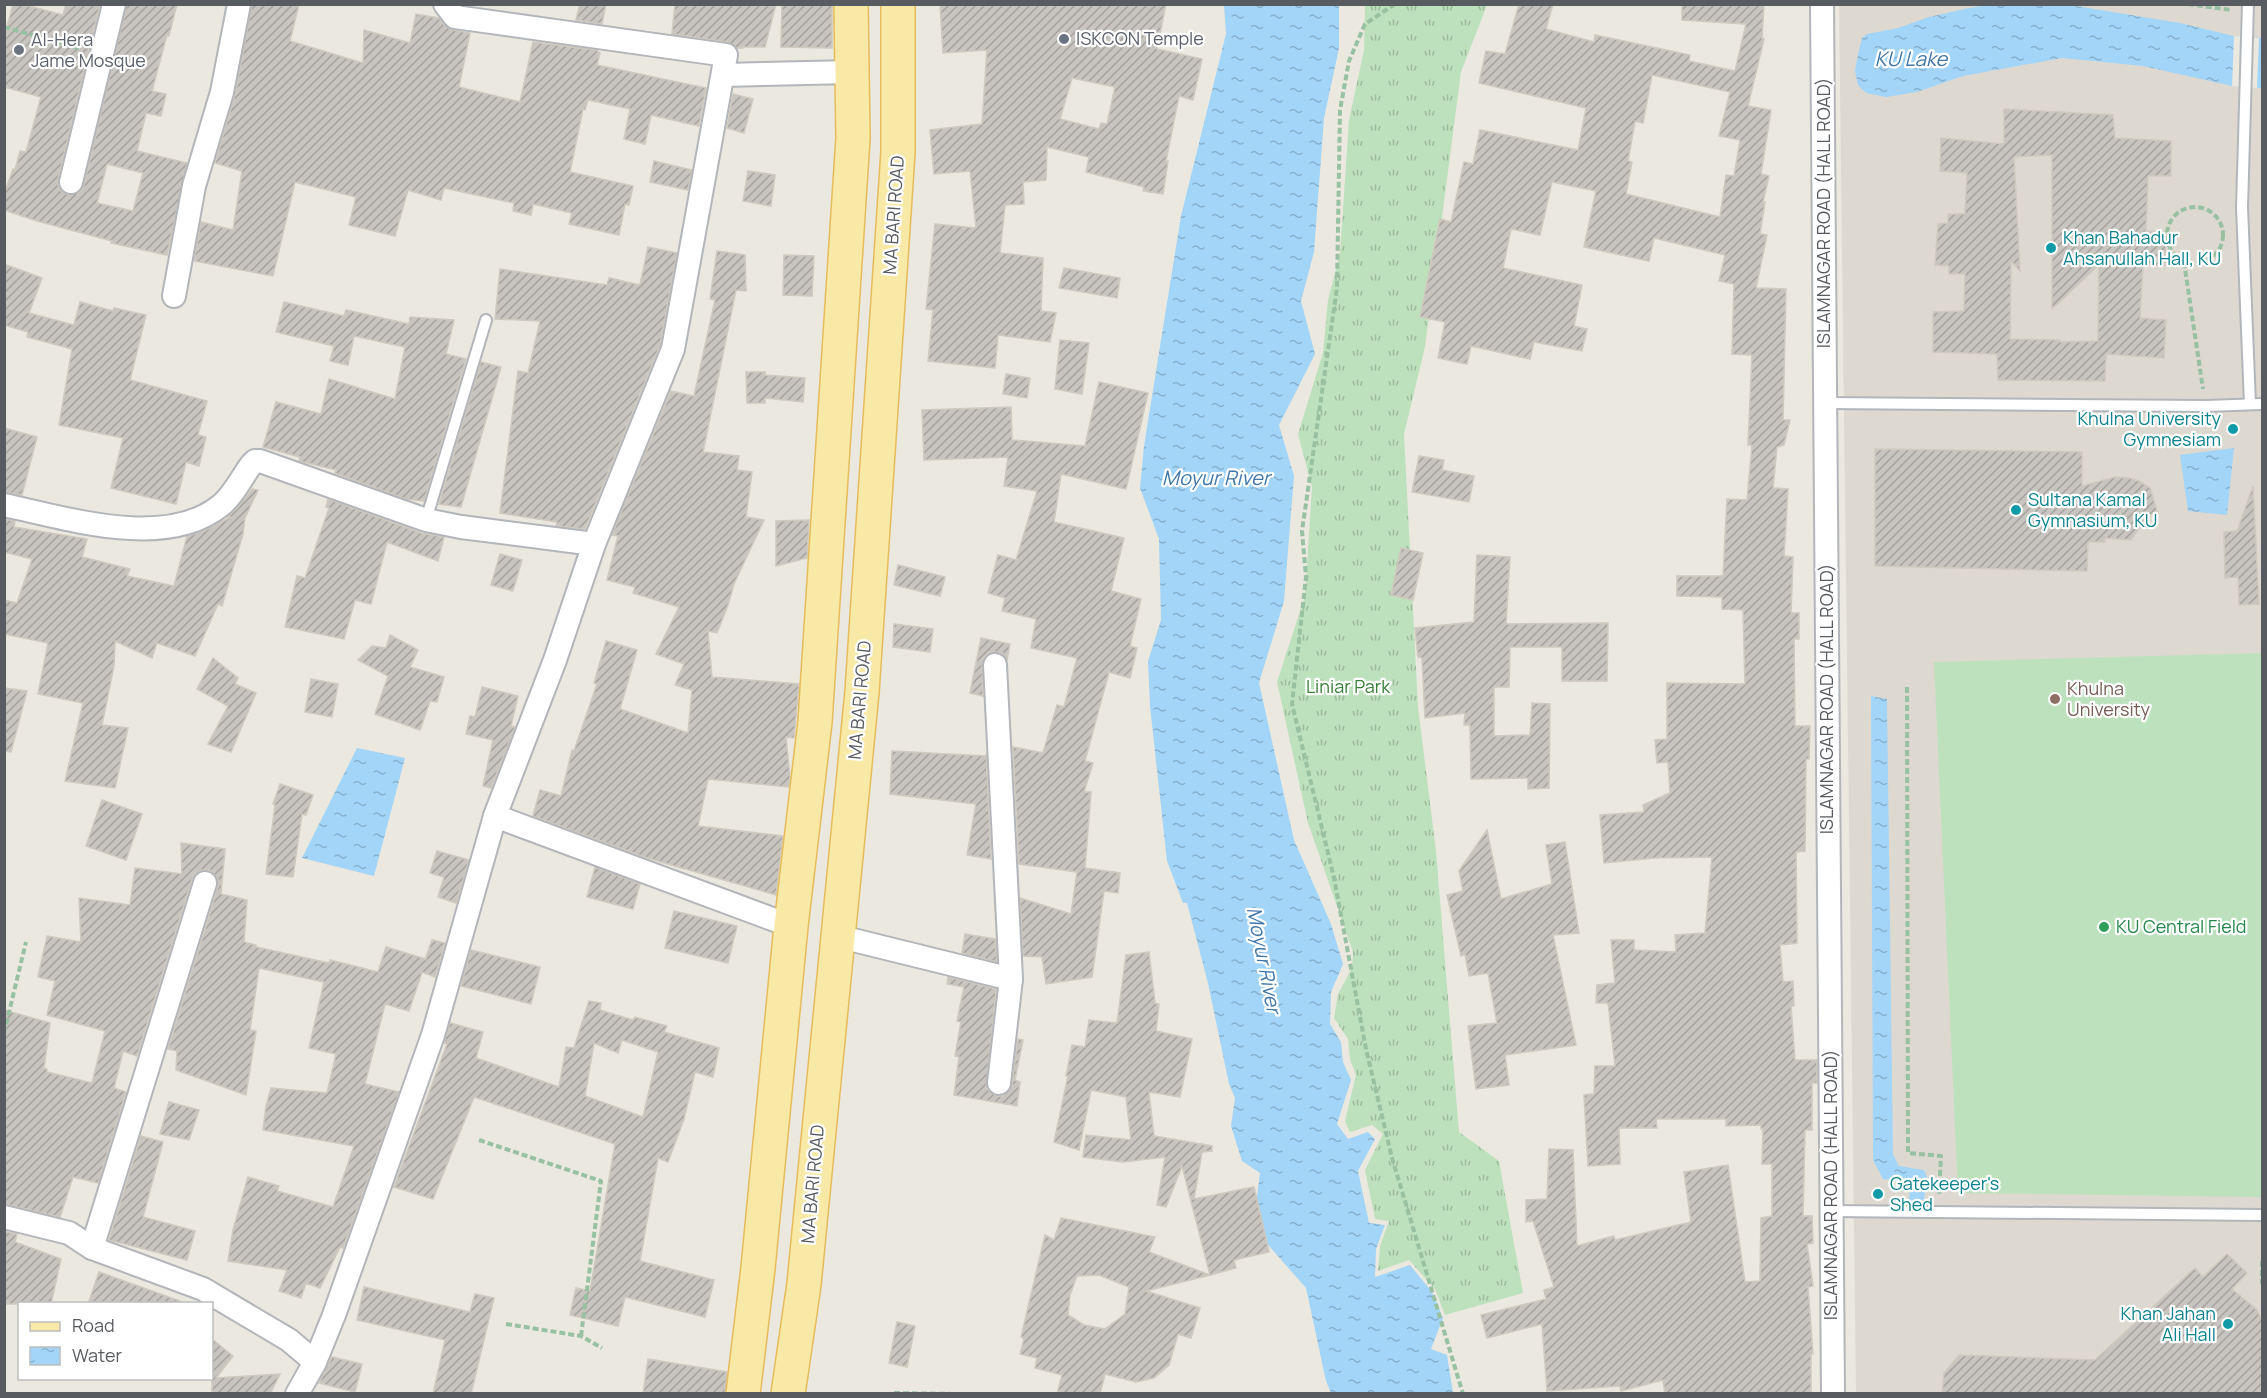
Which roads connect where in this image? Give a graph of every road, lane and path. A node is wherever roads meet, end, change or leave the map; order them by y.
1 (114, 4) edge
2 (239, 4) edge
3 (445, 4) edge
4 (851, 4) edge
5 (898, 4) edge
6 (1395, 4) edge
7 (1822, 4) edge
8 (2188, 4) edge
9 (2247, 8) edge
10 (4, 27) edge
11 (103, 55) junction
12 (852, 72) junction
13 (723, 75) junction
14 (71, 182) dead end
15 (2184, 262) junction
16 (174, 296) dead end
17 (486, 320) dead end
18 (1825, 403) junction
19 (2250, 404) junction
20 (2262, 404) edge
21 (2206, 406) junction
22 (4, 505) edge
23 (426, 520) junction
24 (594, 544) junction
25 (995, 665) dead end
26 (1907, 687) dead end
27 (495, 816) junction
28 (205, 883) dead end
29 (791, 926) junction
30 (837, 936) junction
31 (26, 942) dead end
32 (1011, 979) junction
33 (4, 1033) edge
34 (999, 1083) dead end
35 (479, 1140) dead end
36 (1831, 1211) junction
37 (1938, 1212) junction
38 (2262, 1215) edge
39 (4, 1217) edge
40 (92, 1248) junction
41 (2262, 1261) edge
42 (2262, 1284) edge
43 (506, 1324) dead end
44 (581, 1336) junction
45 (602, 1348) dead end
46 (315, 1362) junction
47 (894, 1393) edge
48 (297, 1394) edge
49 (742, 1394) edge
50 (788, 1394) edge
51 (956, 1394) edge
52 (1463, 1394) edge
53 (1833, 1394) edge

1 - 11 street
2 - 16 street
3 - 13 street
4 - 12 main road
5 - 30 main road, MA BARI ROAD
6 - 52 path
7 - 18 street, ISLAMNAGAR ROAD (HALL ROAD)
8 - 9 path
9 - 19 lane
10 - 11 path
11 - 14 street
12 - 13 street
12 - 29 main road
13 - 24 street
15 - 15 path
15 - 21 path
17 - 23 lane
18 - 21 lane
18 - 36 street, ISLAMNAGAR ROAD (HALL ROAD)
19 - 20 lane
19 - 21 lane
22 - 23 street
23 - 24 street
24 - 27 street
25 - 32 street
26 - 37 path
27 - 29 street
27 - 46 street
28 - 40 street
29 - 49 main road
30 - 32 street
30 - 50 main road, MA BARI ROAD
31 - 33 path
32 - 34 street
35 - 44 path
36 - 37 lane
36 - 53 street, ISLAMNAGAR ROAD (HALL ROAD)
37 - 38 lane
39 - 40 street
40 - 46 street
41 - 42 path
43 - 44 path
44 - 45 path
46 - 48 street
47 - 51 path

